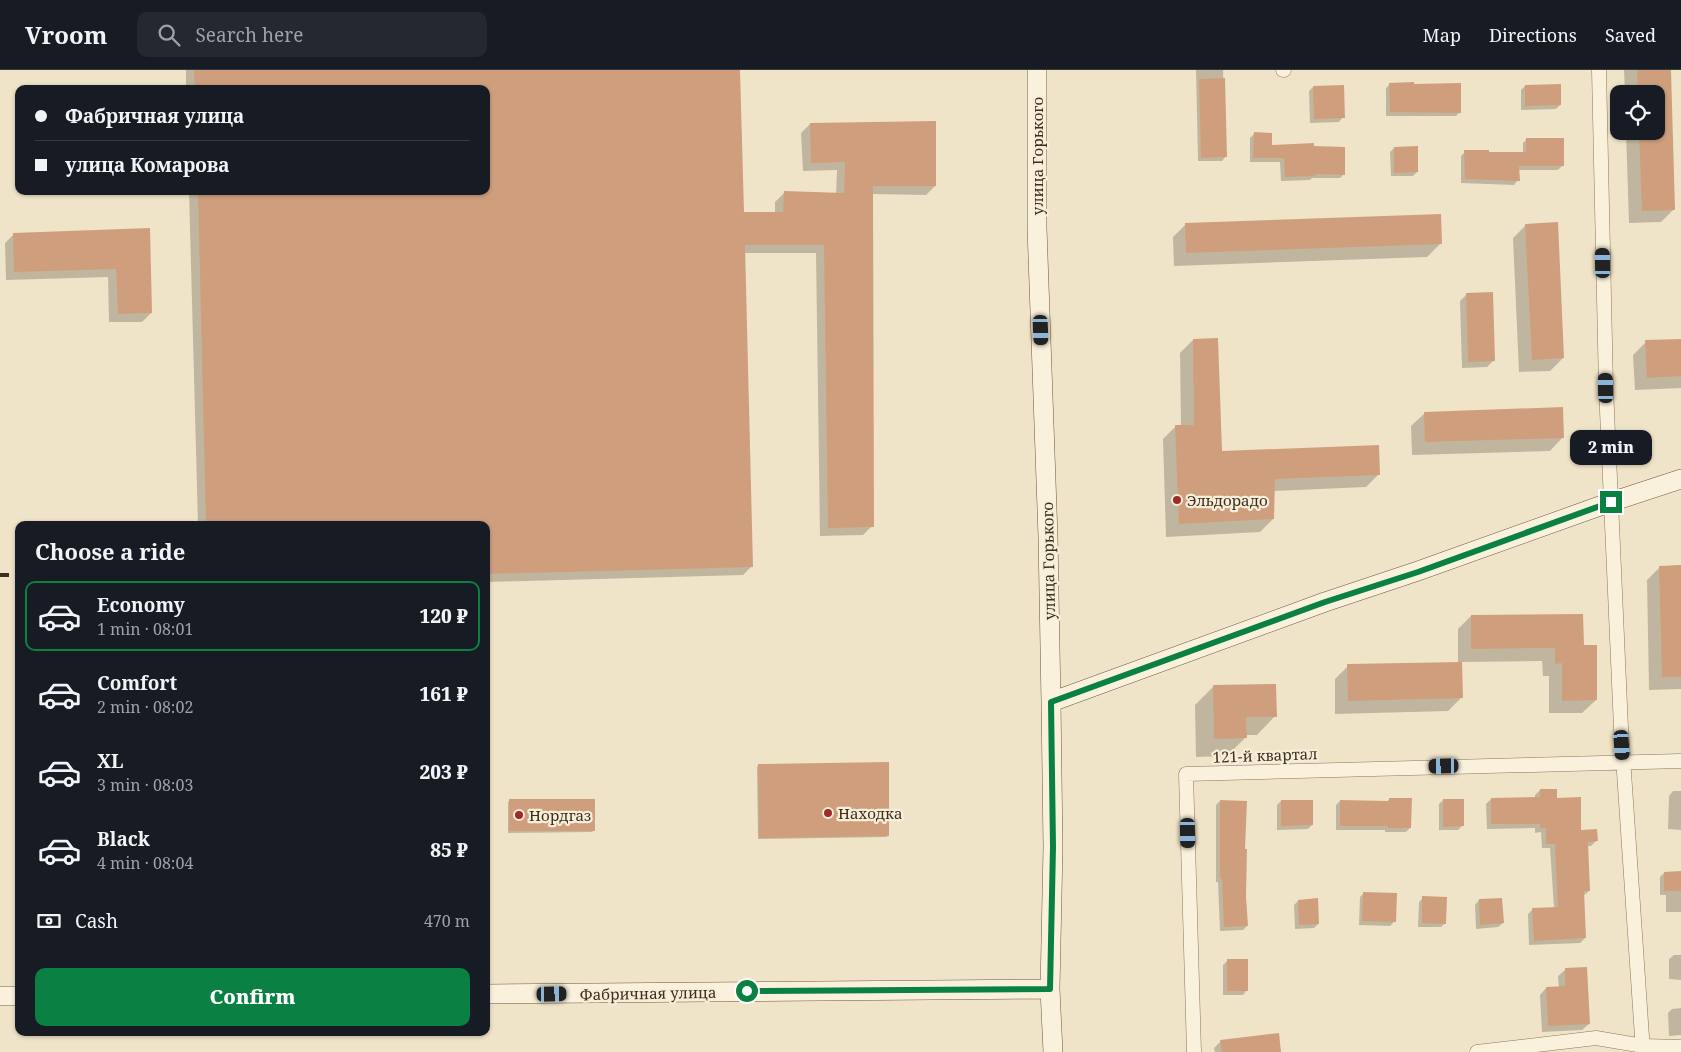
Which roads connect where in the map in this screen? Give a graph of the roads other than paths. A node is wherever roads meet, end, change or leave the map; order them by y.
1 (1037, 70) edge
2 (1599, 70) edge
3 (1681, 479) edge
4 (1611, 502) junction
5 (1051, 702) junction
6 (1681, 761) edge
7 (1623, 762) junction
8 (1050, 989) junction
9 (490, 994) edge
10 (0, 996) edge
11 (15, 996) edge
12 (1681, 1047) edge
13 (1643, 1049) edge
14 (1053, 1052) edge
15 (1194, 1052) edge
16 (1477, 1052) edge

1 - 5 main road, улица Горького
2 - 4 street
3 - 4 main road
4 - 5 main road
4 - 7 street
5 - 8 main road, улица Горького
6 - 7 street
7 - 13 street
7 - 15 street, 121-й квартал
8 - 9 main road, Фабричная улица
8 - 14 main road, улица Горького
10 - 11 main road
12 - 13 street
13 - 16 street

